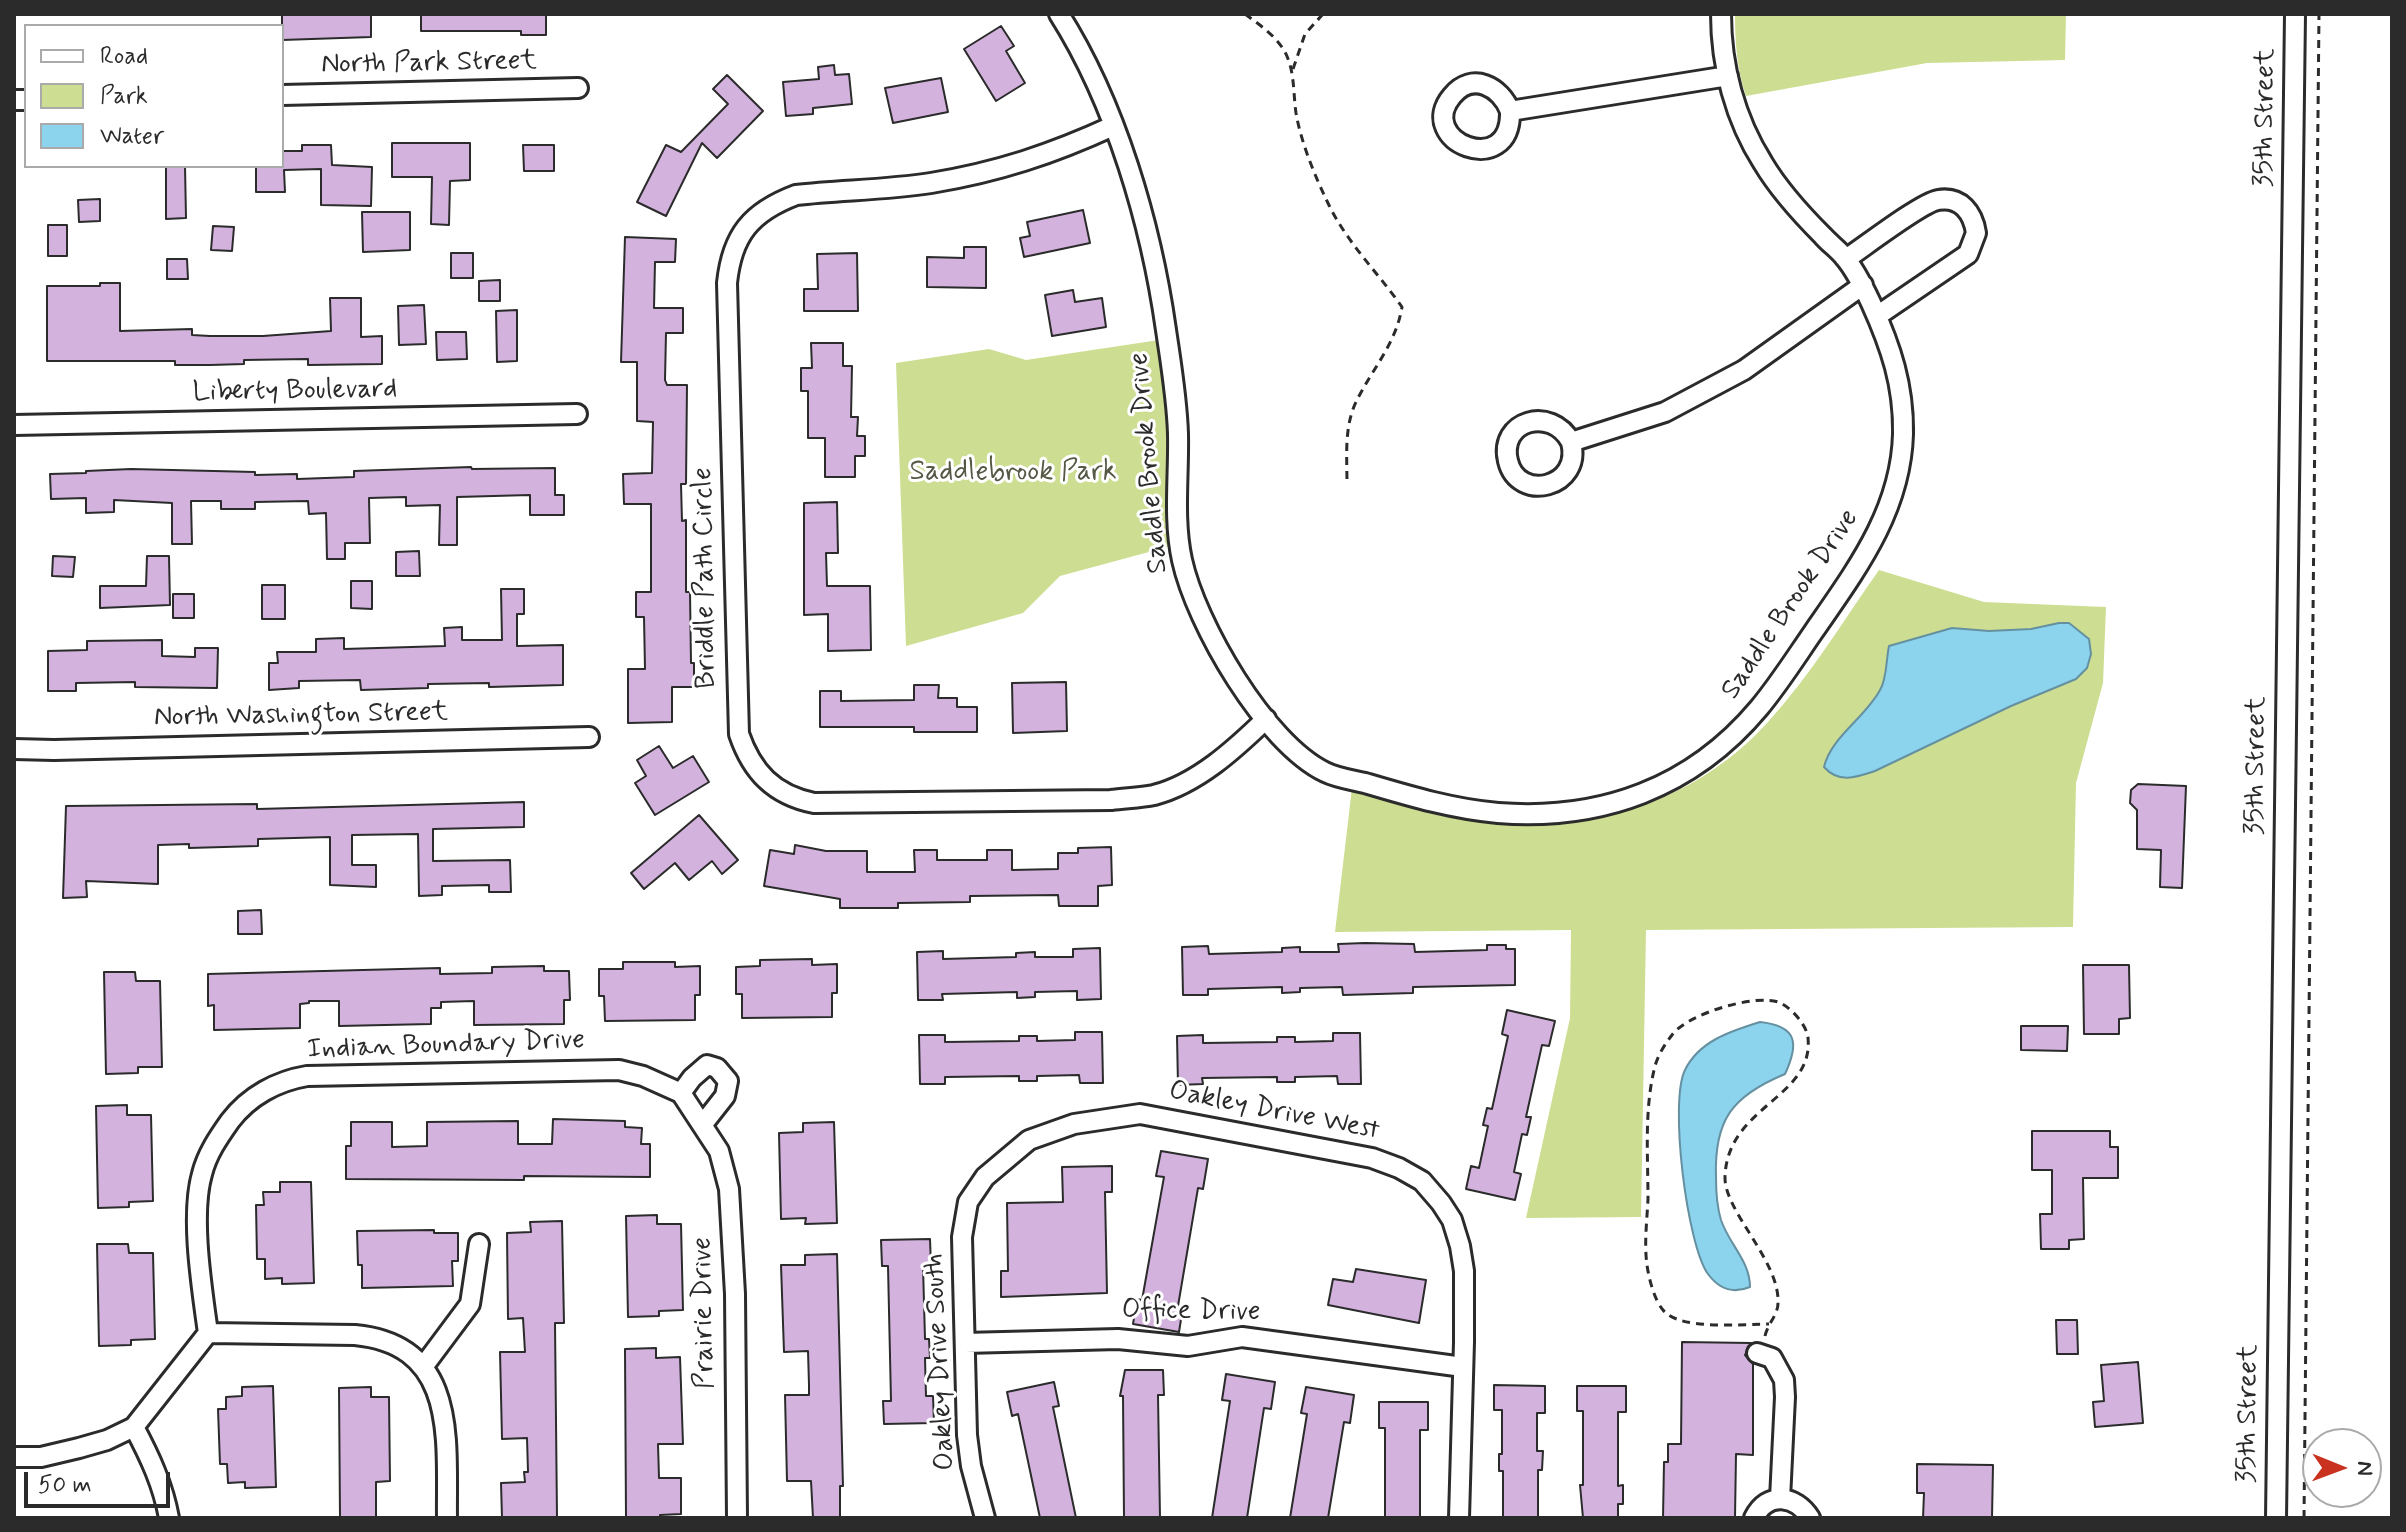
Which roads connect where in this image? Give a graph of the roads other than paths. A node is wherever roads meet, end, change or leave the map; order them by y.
1 (1059, 14) edge
2 (1721, 14) edge
3 (2295, 14) edge
4 (1728, 76) junction
5 (578, 88) dead end
6 (284, 95) edge
7 (1510, 111) dead end
8 (1113, 126) junction
9 (1846, 259) junction
10 (1863, 285) junction
11 (1877, 316) junction
12 (577, 414) dead end
13 (14, 425) edge
14 (1571, 442) dead end
15 (1266, 719) junction
16 (589, 737) dead end
17 (14, 749) edge
18 (681, 1093) junction
19 (700, 1119) junction
20 (968, 1202) joint
21 (479, 1244) dead end
22 (208, 1333) junction
23 (965, 1343) junction
24 (1760, 1354) road end
25 (423, 1367) junction
26 (1463, 1367) junction
27 (134, 1427) junction
28 (14, 1457) edge
29 (1780, 1499) junction
30 (169, 1518) edge
31 (447, 1518) edge
32 (737, 1518) edge
33 (985, 1518) edge
34 (1459, 1518) edge
35 (1754, 1518) edge
36 (1810, 1518) edge
37 (2276, 1518) edge

1 - 8 street, Saddle Brook Drive
2 - 4 street, Saddle Brook Drive
3 - 37 street, 35th Street
4 - 7 street
4 - 9 street, Saddle Brook Drive
5 - 6 street, North Park Street
8 - 15 street, Saddle Brook Drive
8 - 15 street, Briddle Path Circle
9 - 10 street, Saddle Brook Drive
9 - 11 street
10 - 11 street, Saddle Brook Drive
10 - 14 street
11 - 15 street, Saddle Brook Drive
12 - 13 street, Liberty Boulevard
16 - 17 street, North Washington Street
18 - 19 street, Indian Boundary Drive
18 - 19 street
18 - 22 street, Indian Boundary Drive
19 - 32 street, Prairie Drive
20 - 23 street, Oakley Drive South
20 - 26 street, Oakley Drive West
21 - 25 street
22 - 25 street
22 - 27 street
23 - 26 street, Office Drive
23 - 33 street, Oakley Drive South
24 - 29 street
25 - 31 street
26 - 34 street, Oakley Drive West
27 - 28 street
27 - 30 street
29 - 35 street
29 - 36 street

